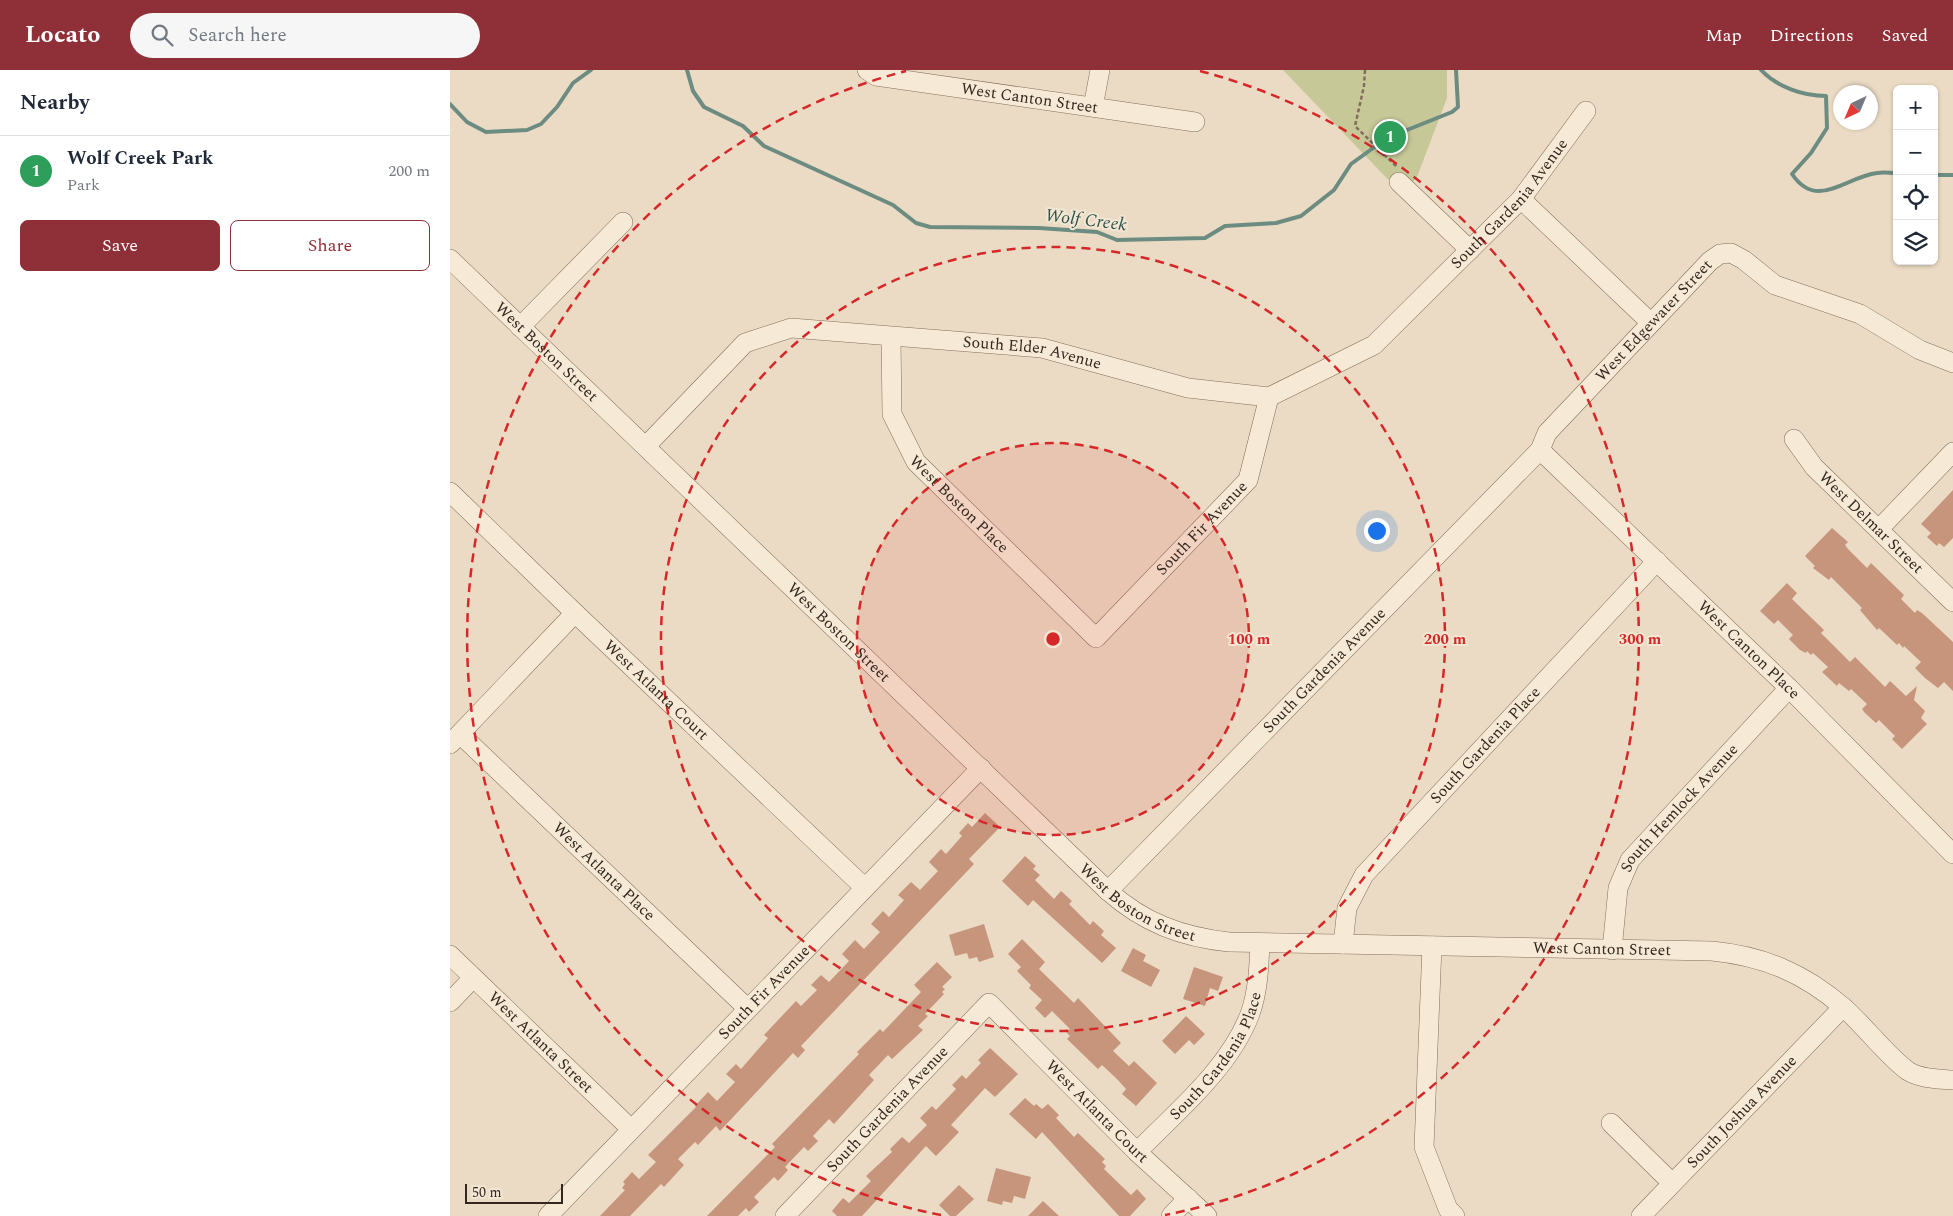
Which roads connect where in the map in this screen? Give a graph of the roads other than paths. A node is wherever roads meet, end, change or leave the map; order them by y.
1 (867, 70) edge
2 (1100, 70) edge
3 (1093, 107) junction
4 (1586, 111) dead end
5 (1195, 122) dead end
6 (1398, 174) road end
7 (1521, 199) junction
8 (624, 222) dead end
9 (1470, 250) junction
10 (450, 259) edge
11 (1652, 323) junction
12 (520, 326) junction
13 (891, 338) junction
14 (1953, 363) edge
15 (1269, 397) junction
16 (1794, 439) dead end
17 (646, 446) junction
18 (1540, 450) junction
19 (1953, 452) edge
20 (450, 492) edge
21 (1879, 529) junction
22 (1657, 561) junction
23 (1953, 602) edge
24 (574, 613) junction
25 (1096, 638) joint
26 (1789, 688) junction
27 (455, 739) edge
28 (981, 768) junction
29 (1953, 854) edge
30 (864, 887) junction
31 (1108, 891) junction
32 (1260, 943) junction
33 (1343, 944) junction
34 (1432, 946) junction
35 (1612, 950) junction
36 (450, 955) edge
37 (473, 978) junction
38 (450, 1002) edge
39 (989, 1003) joint
40 (1843, 1007) junction
41 (747, 1008) junction
42 (1953, 1080) edge
43 (1611, 1123) dead end
44 (632, 1129) junction
45 (1137, 1152) junction
46 (1672, 1184) junction
47 (1188, 1198) junction
48 (548, 1216) edge
49 (785, 1216) edge
50 (1171, 1216) edge
51 (1207, 1216) edge
52 (1455, 1216) edge
53 (1641, 1216) edge

1 - 3 street, West Canton Street
2 - 3 street
3 - 5 street, West Canton Street
4 - 7 street, South Gardenia Avenue
6 - 9 street
7 - 9 street, South Gardenia Avenue
7 - 11 street
8 - 12 street
9 - 15 street, South Gardenia Avenue
10 - 12 street, West Boston Street
11 - 14 street, West Edgewater Street
11 - 18 street, West Edgewater Street
12 - 17 street, West Boston Street
13 - 15 street, South Elder Avenue
13 - 17 street, South Elder Avenue
13 - 25 street, West Boston Place
15 - 25 street, South Fir Avenue
16 - 21 street, West Delmar Street
17 - 28 street, West Boston Street
18 - 22 street, West Canton Place
18 - 31 street, South Gardenia Avenue
19 - 21 street
20 - 24 street, West Atlanta Court
21 - 23 street, West Delmar Street
22 - 26 street, West Canton Place
22 - 33 street, South Gardenia Place
24 - 27 street
24 - 30 street, West Atlanta Court
26 - 29 street, West Canton Place
26 - 35 street, South Hemlock Avenue
27 - 41 street, West Atlanta Place
28 - 30 street, South Fir Avenue
28 - 31 street, West Boston Street
30 - 41 street, South Fir Avenue
31 - 32 street, West Boston Street
32 - 33 street, West Canton Street
32 - 45 street, South Gardenia Place
33 - 34 street, West Canton Street
34 - 35 street, West Canton Street
34 - 52 street
35 - 40 street, West Canton Street
36 - 37 street, West Atlanta Street
37 - 38 street
37 - 44 street, West Atlanta Street
39 - 45 street, West Atlanta Court
39 - 49 street, South Gardenia Avenue
40 - 42 street, West Canton Street
40 - 46 street, South Joshua Avenue
41 - 44 street, South Fir Avenue
43 - 46 street
44 - 48 street, South Fir Avenue
45 - 47 street, West Atlanta Court
46 - 53 street, South Joshua Avenue
47 - 50 street
47 - 51 street, West Atlanta Court

